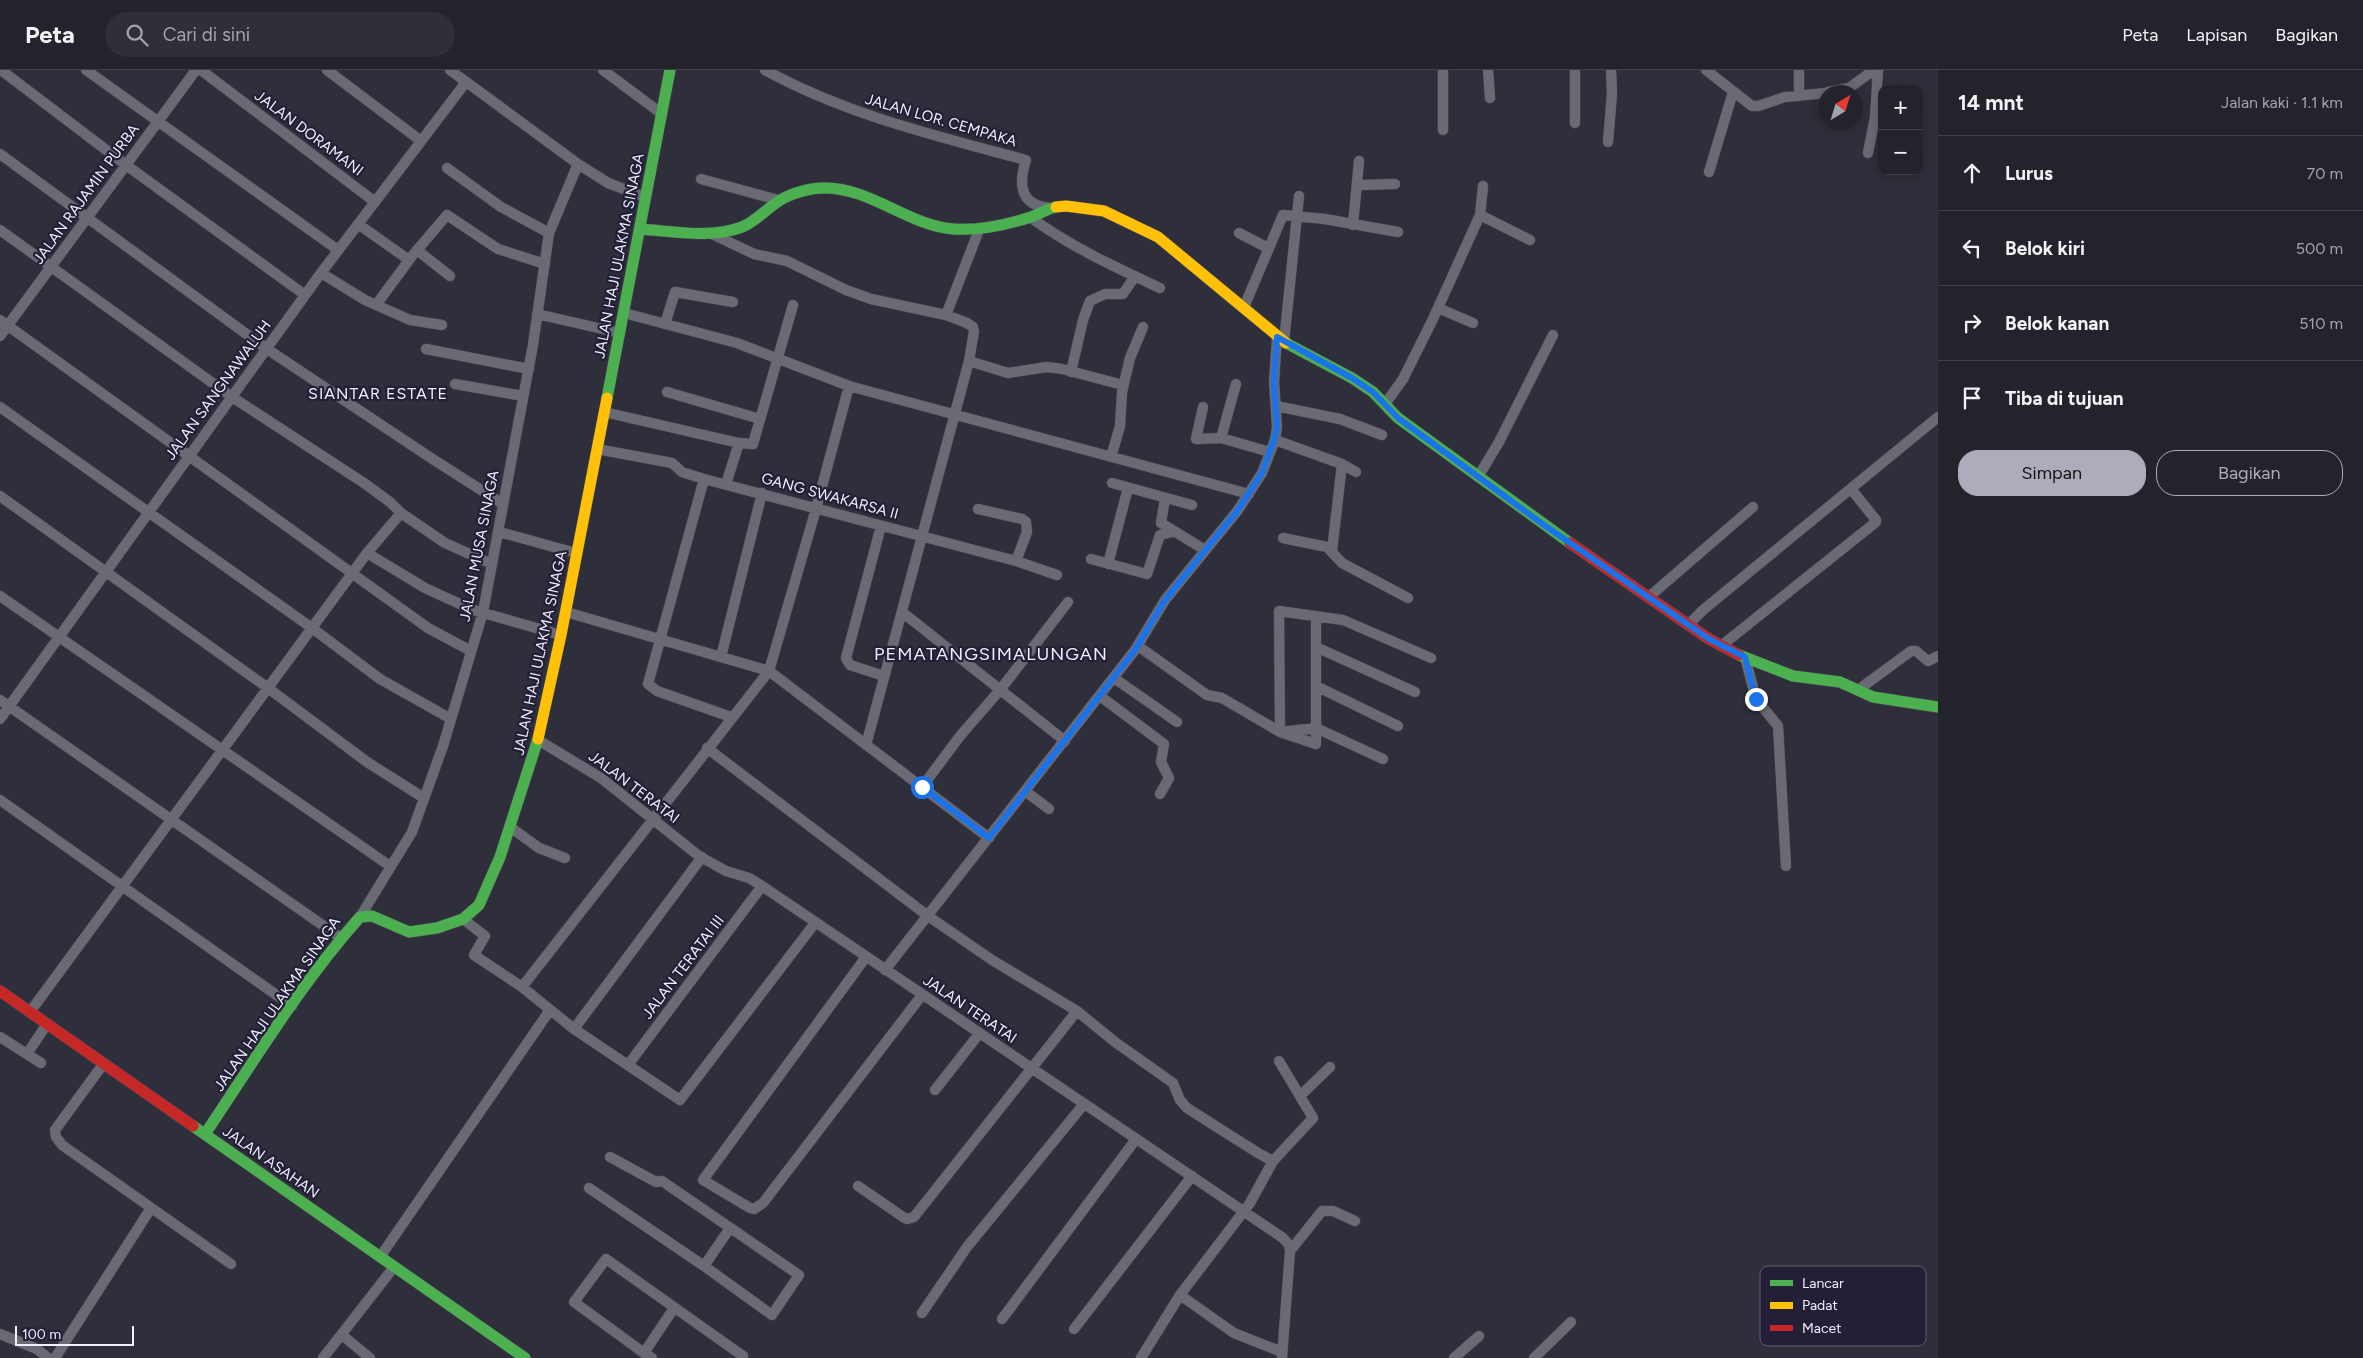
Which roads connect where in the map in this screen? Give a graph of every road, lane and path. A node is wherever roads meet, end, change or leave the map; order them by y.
1 (1, 70) edge
2 (86, 70) edge
3 (196, 70) edge
4 (201, 70) edge
5 (327, 70) edge
6 (450, 70) edge
7 (603, 70) edge
8 (670, 70) edge
9 (1443, 70) edge
10 (1488, 70) edge
11 (1575, 70) edge
12 (1610, 70) edge
13 (1799, 70) edge
14 (1876, 70) edge
15 (773, 72) edge
16 (1710, 72) edge
17 (466, 82) junction
18 (1854, 85) edge
19 (1733, 92) junction
20 (1818, 94) edge
21 (1799, 96) junction
22 (1490, 98) dead end
23 (662, 114) junction
24 (157, 122) junction
25 (1575, 123) dead end
26 (1443, 130) dead end
27 (421, 141) junction
28 (1608, 142) dead end
29 (1868, 153) dead end
30 (0, 154) edge
31 (1360, 161) dead end
32 (578, 164) junction
33 (126, 165) junction
34 (447, 168) dead end
35 (1709, 172) dead end
36 (701, 179) dead end
37 (1395, 184) dead end
38 (1358, 185) junction
39 (1483, 186) dead end
40 (1299, 196) dead end
41 (645, 197) junction
42 (778, 200) junction
43 (375, 202) junction
44 (1052, 208) junction
45 (1480, 215) junction
46 (87, 216) junction
47 (1298, 216) junction
48 (1030, 217) junction
49 (358, 224) junction
50 (1354, 225) junction
51 (640, 229) junction
52 (0, 230) edge
53 (979, 230) junction
54 (709, 232) junction
55 (1398, 232) dead end
56 (549, 233) junction
57 (1239, 233) dead end
58 (1530, 240) dead end
59 (1268, 248) junction
60 (338, 250) junction
61 (417, 250) junction
62 (409, 260) junction
63 (545, 264) junction
64 (51, 266) junction
65 (321, 272) junction
66 (450, 276) dead end
67 (1135, 276) junction
68 (1160, 288) dead end
69 (305, 295) junction
70 (733, 302) dead end
71 (376, 305) junction
72 (793, 305) dead end
73 (1244, 307) junction
74 (1438, 308) junction
75 (624, 313) junction
76 (537, 314) junction
77 (946, 315) junction
78 (4, 322) edge
79 (1473, 323) dead end
80 (665, 324) junction
81 (442, 325) dead end
82 (1143, 327) dead end
83 (620, 333) junction
84 (1553, 335) dead end
85 (0, 336) edge
86 (1281, 340) junction
87 (267, 348) junction
88 (426, 348) dead end
89 (779, 359) junction
90 (969, 361) junction
91 (529, 368) junction
92 (1071, 372) junction
93 (455, 384) dead end
94 (1236, 384) dead end
95 (1124, 385) junction
96 (849, 386) junction
97 (667, 392) dead end
98 (523, 396) junction
99 (232, 397) junction
100 (1385, 404) junction
101 (1276, 406) junction
102 (0, 407) edge
103 (1203, 407) dead end
104 (604, 412) junction
105 (954, 415) junction
106 (1938, 416) edge
107 (760, 419) junction
108 (1382, 435) dead end
109 (1221, 438) junction
110 (1274, 440) junction
111 (738, 443) junction
112 (597, 449) junction
113 (1270, 452) junction
114 (190, 455) junction
115 (1111, 457) junction
116 (1342, 464) junction
117 (1356, 472) dead end
118 (1478, 477) junction
119 (704, 479) junction
120 (1112, 483) dead end
121 (726, 484) junction
122 (1128, 488) junction
123 (1851, 489) junction
124 (762, 493) junction
125 (1249, 494) junction
126 (0, 496) edge
127 (1165, 499) junction
128 (503, 504) junction
129 (1192, 505) dead end
130 (1753, 507) dead end
131 (816, 509) junction
132 (978, 509) dead end
133 (149, 512) junction
134 (401, 513) junction
135 (880, 526) junction
136 (498, 532) junction
137 (1173, 532) junction
138 (922, 536) junction
139 (1283, 538) dead end
140 (1205, 550) junction
141 (1332, 551) junction
142 (367, 553) junction
143 (577, 553) junction
144 (1091, 560) dead end
145 (1016, 561) junction
146 (492, 564) junction
147 (1108, 564) junction
148 (106, 572) junction
149 (353, 572) junction
150 (1057, 575) dead end
151 (0, 596) edge
152 (1650, 596) junction
153 (1408, 598) dead end
154 (1068, 602) dead end
155 (482, 612) junction
156 (566, 612) junction
157 (902, 612) junction
158 (1316, 616) junction
159 (1688, 625) junction
160 (312, 628) junction
161 (561, 635) junction
162 (60, 636) junction
163 (660, 639) junction
164 (1138, 646) junction
165 (1721, 646) junction
166 (1316, 647) junction
167 (471, 651) junction
168 (1938, 656) edge
169 (721, 657) junction
170 (1745, 657) junction
171 (1432, 658) dead end
172 (769, 671) junction
173 (884, 676) junction
174 (1114, 678) junction
175 (1316, 686) junction
176 (268, 688) junction
177 (1000, 690) junction
178 (1858, 690) junction
179 (1414, 692) dead end
180 (1100, 696) junction
181 (0, 700) edge
182 (9, 707) junction
183 (1938, 707) edge
184 (731, 717) junction
185 (0, 719) edge
186 (451, 719) junction
187 (1177, 722) dead end
188 (1398, 726) dead end
189 (1316, 728) junction
190 (1280, 732) junction
191 (538, 740) junction
192 (1065, 741) junction
193 (866, 745) junction
194 (707, 748) junction
195 (223, 750) junction
196 (1383, 758) dead end
197 (922, 787) junction
198 (1025, 791) junction
199 (1160, 794) dead end
200 (424, 798) junction
201 (0, 800) edge
202 (1049, 809) dead end
203 (652, 818) junction
204 (171, 820) junction
205 (510, 828) junction
206 (989, 838) junction
207 (702, 857) junction
208 (565, 858) dead end
209 (390, 866) junction
210 (1786, 866) dead end
211 (762, 886) junction
212 (122, 887) junction
213 (928, 916) junction
214 (360, 917) junction
215 (463, 919) junction
216 (815, 923) junction
217 (341, 938) junction
218 (866, 957) junction
219 (885, 970) junction
220 (522, 987) junction
221 (0, 991) edge
222 (922, 995) junction
223 (292, 1006) junction
224 (550, 1010) junction
225 (30, 1012) junction
226 (1077, 1012) junction
227 (48, 1024) junction
228 (574, 1029) junction
229 (979, 1034) junction
230 (0, 1037) edge
231 (27, 1054) junction
232 (1279, 1061) dead end
233 (40, 1063) dead end
234 (104, 1063) junction
235 (628, 1066) junction
236 (1330, 1068) dead end
237 (1032, 1069) junction
238 (935, 1090) dead end
239 (1301, 1095) junction
240 (1084, 1104) junction
241 (205, 1134) junction
242 (1136, 1139) junction
243 (610, 1157) dead end
244 (1273, 1161) junction
245 (1192, 1176) junction
246 (858, 1186) dead end
247 (589, 1188) dead end
248 (151, 1208) junction
249 (1244, 1212) junction
250 (1355, 1221) dead end
251 (730, 1228) junction
252 (1290, 1251) junction
253 (380, 1257) junction
254 (231, 1264) dead end
255 (704, 1266) junction
256 (394, 1267) junction
257 (1180, 1295) junction
258 (674, 1308) junction
259 (922, 1313) dead end
260 (1002, 1319) dead end
261 (1571, 1322) dead end
262 (1074, 1329) dead end
263 (0, 1334) edge
264 (342, 1335) junction
265 (1479, 1336) dead end
266 (1282, 1355) edge
267 (644, 1357) edge
268 (48, 1358) edge
269 (55, 1358) edge
270 (323, 1358) edge
271 (370, 1358) edge
272 (525, 1358) edge
273 (742, 1358) edge
274 (1141, 1358) edge
275 (1454, 1358) edge
276 (1534, 1358) edge

1 - 33 street
2 - 24 street
3 - 24 street, JALAN RAJAMIN PURBA
4 - 43 street, JALAN DORAMANI
5 - 27 street
6 - 17 street
7 - 23 street
8 - 23 main road, JALAN HAJI ULAKMA SINAGA
9 - 26 street
10 - 22 street
11 - 25 street
12 - 28 street
13 - 21 street
14 - 18 street
14 - 29 street
15 - 44 street, JALAN LOR. CEMPAKA
16 - 19 street
17 - 27 street, JALAN SANGNAWALUH
17 - 32 street
19 - 21 street
19 - 35 street
20 - 21 street
23 - 41 main road, JALAN HAJI ULAKMA SINAGA
24 - 33 street, JALAN RAJAMIN PURBA
24 - 60 street
27 - 43 street, JALAN SANGNAWALUH
30 - 46 street
31 - 38 street
32 - 41 street
32 - 56 street, JALAN MUSA SINAGA
33 - 46 street, JALAN RAJAMIN PURBA
33 - 69 street
34 - 56 street
36 - 42 street
37 - 38 street
38 - 50 street
39 - 45 street
40 - 47 street
41 - 51 main road, JALAN HAJI ULAKMA SINAGA
42 - 53 main road
42 - 54 main road
43 - 49 street, JALAN SANGNAWALUH
44 - 48 main road
44 - 73 main road
45 - 58 street
45 - 74 street
46 - 64 street, JALAN RAJAMIN PURBA
46 - 87 street
47 - 50 street
47 - 59 street
47 - 86 street
48 - 53 main road
48 - 67 street
49 - 60 street, JALAN SANGNAWALUH
49 - 62 street
50 - 55 street
51 - 54 main road
51 - 75 main road, JALAN HAJI ULAKMA SINAGA
52 - 64 street
53 - 77 street
54 - 77 street
56 - 63 street, JALAN MUSA SINAGA
57 - 59 street
59 - 73 street
60 - 65 street, JALAN SANGNAWALUH
61 - 62 street
61 - 63 street
61 - 66 street
62 - 71 street
63 - 76 street, JALAN MUSA SINAGA
64 - 78 street, JALAN RAJAMIN PURBA
64 - 99 street
65 - 69 street, JALAN SANGNAWALUH
65 - 71 street
67 - 68 street
67 - 92 street
69 - 87 street, JALAN SANGNAWALUH
70 - 80 street
71 - 81 street
72 - 89 street
73 - 86 main road
74 - 79 street
74 - 100 street
75 - 80 street
75 - 83 main road, JALAN HAJI ULAKMA SINAGA
76 - 83 street
76 - 91 street, JALAN MUSA SINAGA
77 - 90 street
78 - 85 street, JALAN RAJAMIN PURBA
78 - 114 street
80 - 89 street
82 - 95 street
83 - 104 main road, JALAN HAJI ULAKMA SINAGA
84 - 118 street
86 - 100 main road
86 - 101 street
87 - 99 street, JALAN SANGNAWALUH
87 - 128 street
88 - 91 street
89 - 96 street
89 - 107 street
90 - 92 street
90 - 105 street
91 - 98 street, JALAN MUSA SINAGA
92 - 95 street
93 - 98 street
94 - 109 street
95 - 115 street
96 - 105 street
96 - 131 street
97 - 107 street
98 - 128 street, JALAN MUSA SINAGA
99 - 114 street, JALAN SANGNAWALUH
99 - 134 street
100 - 118 main road
101 - 108 street
101 - 110 street
102 - 133 street
103 - 109 street
104 - 111 street
104 - 112 main road, JALAN HAJI ULAKMA SINAGA
105 - 115 street
105 - 138 street
106 - 123 street
107 - 111 street
109 - 113 street
110 - 113 street
110 - 116 street
111 - 121 street
112 - 119 street, GANG SWAKARSA II
112 - 143 main road, JALAN HAJI ULAKMA SINAGA
113 - 125 street
114 - 133 street, JALAN SANGNAWALUH
114 - 149 street
115 - 125 street
116 - 117 street
116 - 141 street
118 - 152 main road
119 - 121 street, GANG SWAKARSA II
119 - 163 street
120 - 122 street
121 - 124 street, GANG SWAKARSA II
122 - 127 street
122 - 147 street
123 - 159 street
123 - 165 street
124 - 131 street, GANG SWAKARSA II
124 - 169 street
125 - 140 street
126 - 148 street
127 - 129 street
127 - 137 street
128 - 136 street, JALAN MUSA SINAGA
130 - 152 street
131 - 135 street, GANG SWAKARSA II
131 - 172 street
132 - 145 street
133 - 148 street, JALAN SANGNAWALUH
133 - 160 street
134 - 142 street
134 - 146 street
135 - 138 street, GANG SWAKARSA II
135 - 173 street
136 - 143 street
136 - 146 street, JALAN MUSA SINAGA
137 - 140 street
137 - 147 street
138 - 145 street, GANG SWAKARSA II
138 - 157 street
139 - 141 street
140 - 164 street
141 - 153 street
142 - 149 street
142 - 155 street
143 - 156 main road, JALAN HAJI ULAKMA SINAGA
144 - 147 street
145 - 150 street, GANG SWAKARSA II
146 - 155 street, JALAN MUSA SINAGA
148 - 162 street, JALAN SANGNAWALUH
148 - 176 street
149 - 160 street
149 - 167 street
151 - 162 street
152 - 159 main road
154 - 177 street
155 - 161 street
155 - 167 street, JALAN MUSA SINAGA
156 - 161 main road, JALAN HAJI ULAKMA SINAGA
156 - 163 street
157 - 173 street
157 - 177 street
158 - 166 street
158 - 171 street
158 - 190 street
159 - 165 main road
160 - 176 street
160 - 186 street
161 - 191 main road, JALAN HAJI ULAKMA SINAGA
162 - 182 street, JALAN SANGNAWALUH
162 - 195 street
163 - 169 street
163 - 184 street
164 - 174 street
164 - 190 street
165 - 170 main road
166 - 175 street
166 - 179 street
167 - 186 street, JALAN MUSA SINAGA
168 - 178 street
169 - 172 street
170 - 178 main road
170 - 210 street
172 - 184 street
172 - 193 street
173 - 193 street
174 - 180 street
174 - 187 street
175 - 188 street
175 - 189 street
176 - 195 street
176 - 200 street
177 - 192 street
177 - 197 street
178 - 183 main road
180 - 192 street
180 - 199 street
181 - 182 street
182 - 185 street, JALAN SANGNAWALUH
182 - 204 street
184 - 194 street
186 - 200 street, JALAN MUSA SINAGA
189 - 190 street
189 - 190 street
189 - 196 street
191 - 203 street, JALAN TERATAI
191 - 205 main road, JALAN HAJI ULAKMA SINAGA
192 - 198 street
193 - 197 street
194 - 203 street
194 - 213 street
195 - 204 street
195 - 209 street
197 - 206 street
198 - 202 street
198 - 206 street
200 - 209 street, JALAN MUSA SINAGA
201 - 212 street
203 - 207 street, JALAN TERATAI
203 - 220 street
204 - 212 street
204 - 217 street
205 - 208 street
205 - 215 main road, JALAN HAJI ULAKMA SINAGA
206 - 213 street
207 - 211 street, JALAN TERATAI
207 - 228 street
209 - 214 street, JALAN MUSA SINAGA
211 - 216 street, JALAN TERATAI
211 - 235 street, JALAN TERATAI III
212 - 223 street
212 - 225 street
213 - 219 street
213 - 226 street
214 - 215 main road, JALAN HAJI ULAKMA SINAGA
214 - 217 main road, JALAN HAJI ULAKMA SINAGA
215 - 220 street
216 - 218 street, JALAN TERATAI
216 - 235 street
217 - 223 main road, JALAN HAJI ULAKMA SINAGA
218 - 219 street, JALAN TERATAI
218 - 222 street
219 - 222 street, JALAN TERATAI
220 - 224 street
221 - 225 main road, JALAN ASAHAN
222 - 229 street, JALAN TERATAI
223 - 241 main road, JALAN HAJI ULAKMA SINAGA
224 - 228 street
224 - 253 street
225 - 227 main road, JALAN ASAHAN
226 - 237 street
226 - 244 street
227 - 231 street
227 - 234 main road, JALAN ASAHAN
228 - 235 street
229 - 237 street, JALAN TERATAI
229 - 238 street
230 - 231 street
231 - 233 street
232 - 239 street
234 - 241 main road, JALAN ASAHAN
234 - 248 street
236 - 239 street
237 - 240 street, JALAN TERATAI
237 - 246 street
239 - 244 street
240 - 242 street, JALAN TERATAI
240 - 259 street
241 - 253 main road, JALAN ASAHAN
242 - 245 street, JALAN TERATAI
242 - 260 street
243 - 251 street
244 - 249 street
245 - 249 street, JALAN TERATAI
245 - 262 street
247 - 255 street
248 - 254 street
248 - 269 street
249 - 252 street, JALAN TERATAI
249 - 257 street
250 - 252 street
251 - 255 street
251 - 255 street
252 - 266 street
253 - 256 main road, JALAN ASAHAN
256 - 264 street
256 - 272 main road, JALAN ASAHAN
257 - 266 street
257 - 274 street
258 - 267 street
258 - 267 street
258 - 273 street
261 - 276 street
263 - 268 street
264 - 270 street
264 - 271 street
265 - 275 street

